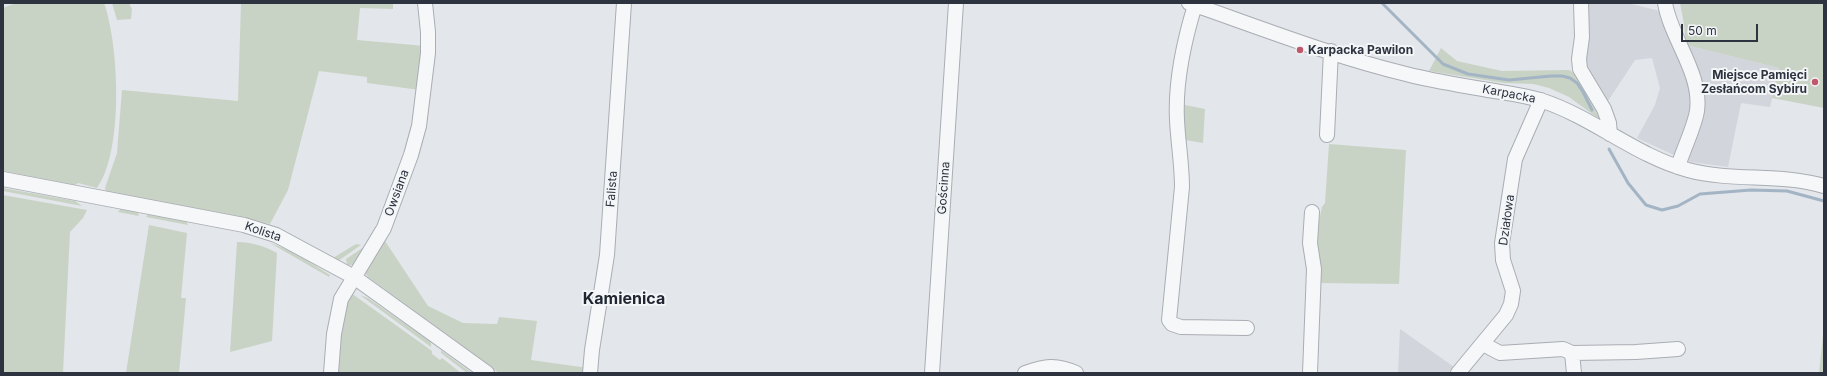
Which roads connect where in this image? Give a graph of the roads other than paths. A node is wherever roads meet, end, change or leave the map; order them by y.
1 (425, 3) edge
2 (624, 3) edge
3 (956, 3) edge
4 (1581, 3) edge
5 (1665, 3) edge
6 (1192, 4) edge
7 (1331, 51) junction
8 (1541, 100) junction
9 (1610, 134) junction
10 (1327, 135) dead end
11 (1678, 166) junction
12 (3, 179) edge
13 (1824, 186) edge
14 (1312, 212) dead end
15 (354, 277) junction
16 (1247, 328) dead end
17 (1483, 344) junction
18 (1678, 349) dead end
19 (1572, 353) junction
20 (331, 373) edge
21 (487, 373) edge
22 (590, 373) edge
23 (932, 373) edge
24 (1025, 373) edge
25 (1076, 373) edge
26 (1310, 373) edge
27 (1458, 373) edge
28 (1574, 373) edge

1 - 15 street, Owsiana
2 - 22 street, Falista
3 - 23 street, Gościnna
4 - 9 street
5 - 11 street
6 - 7 street, Karpacka
6 - 16 street
7 - 8 street, Karpacka
7 - 10 street
8 - 9 street, Karpacka
8 - 17 street, Działowa
9 - 11 street, Karpacka
11 - 13 street, Karpacka
12 - 15 street, Kolista
14 - 26 street
15 - 20 street, Owsiana
15 - 21 street, Kolista
17 - 19 street
17 - 27 street, Działowa
18 - 19 street
19 - 28 street
24 - 25 street

